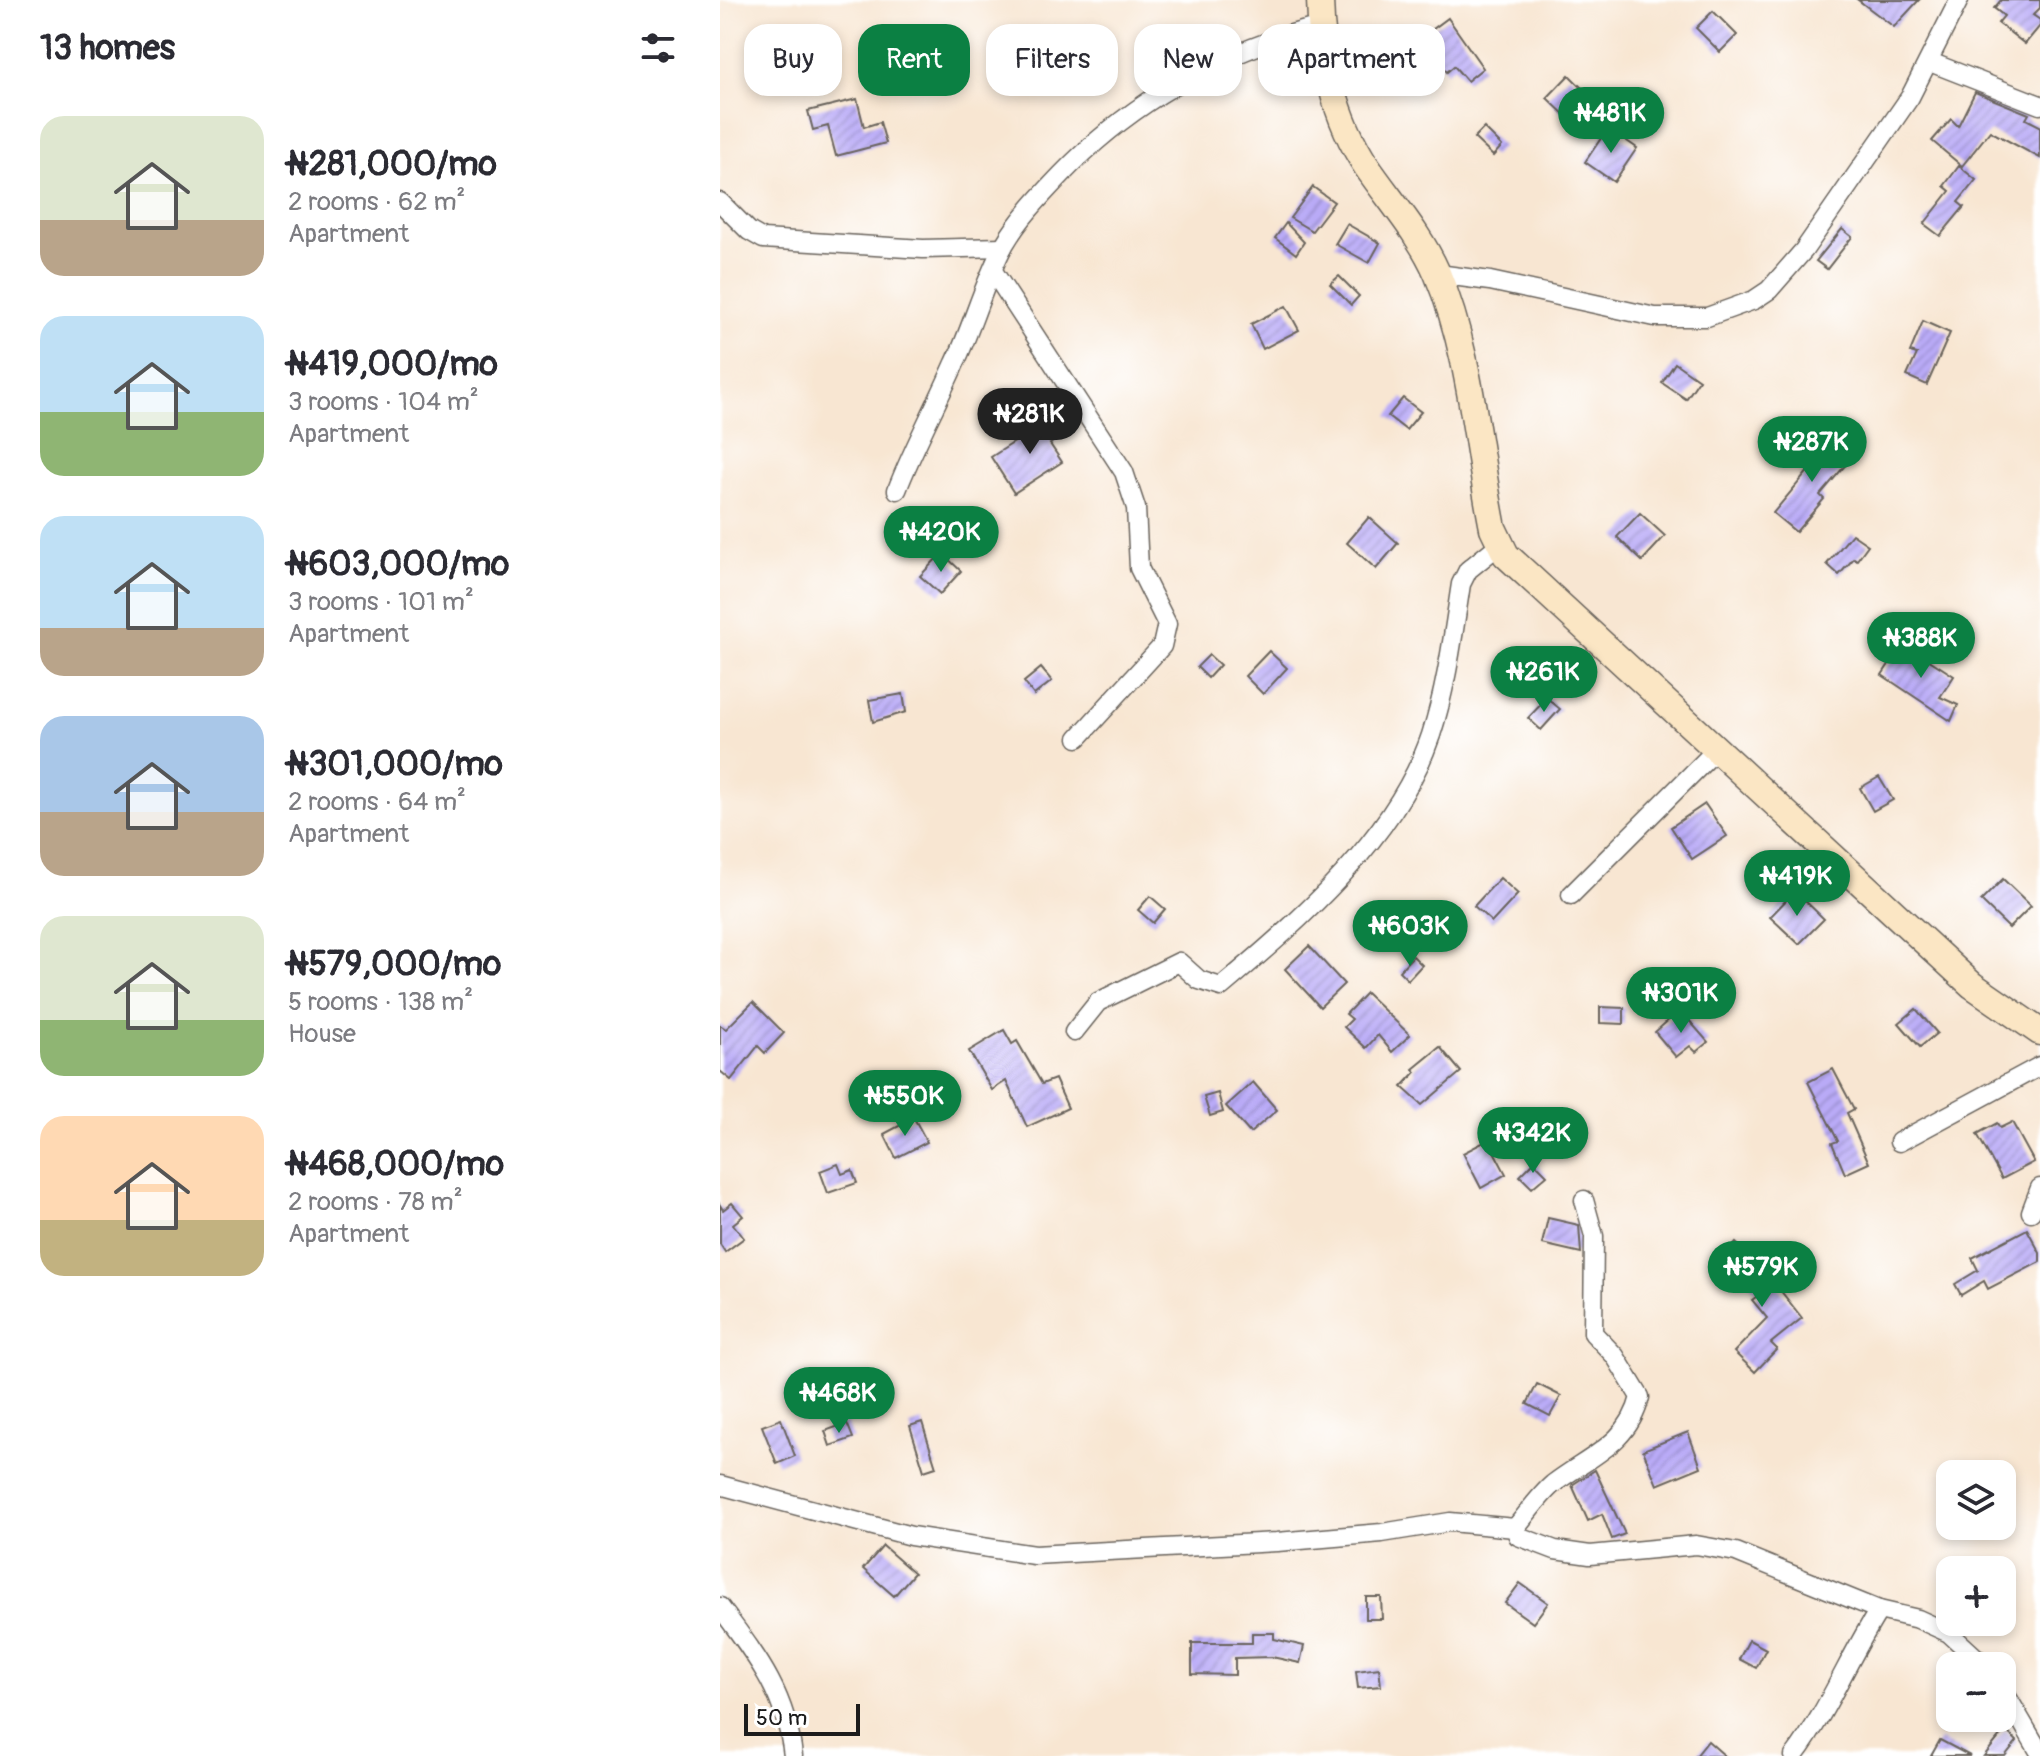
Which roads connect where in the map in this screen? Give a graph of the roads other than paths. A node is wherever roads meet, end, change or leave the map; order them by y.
1 (1959, 0) edge
2 (1320, 13) edge
3 (1930, 62) junction
4 (2040, 105) edge
5 (720, 202) edge
6 (1003, 247) junction
7 (993, 271) junction
8 (1438, 274) junction
9 (897, 490) dead end
10 (1500, 544) junction
11 (1078, 738) dead end
12 (1717, 749) junction
13 (1571, 895) dead end
14 (1074, 1032) dead end
15 (2040, 1032) edge
16 (2040, 1066) edge
17 (1899, 1142) dead end
18 (2040, 1188) edge
19 (1584, 1200) dead end
20 (2031, 1212) dead end
21 (720, 1485) edge
22 (1515, 1528) junction
23 (720, 1607) edge
24 (1879, 1610) junction
25 (1970, 1652) edge
26 (2016, 1712) edge
27 (2040, 1753) edge
28 (793, 1756) edge
29 (1794, 1756) edge

1 - 3 street
2 - 6 street
2 - 8 street
3 - 4 street
3 - 8 street
5 - 6 street
6 - 7 street
7 - 9 street
7 - 11 street
8 - 10 street
10 - 12 street
10 - 14 street
12 - 13 street
12 - 15 street
16 - 17 street
18 - 20 street
19 - 22 street
21 - 22 street
22 - 24 street
23 - 28 street
24 - 25 street
24 - 29 street
26 - 27 street

